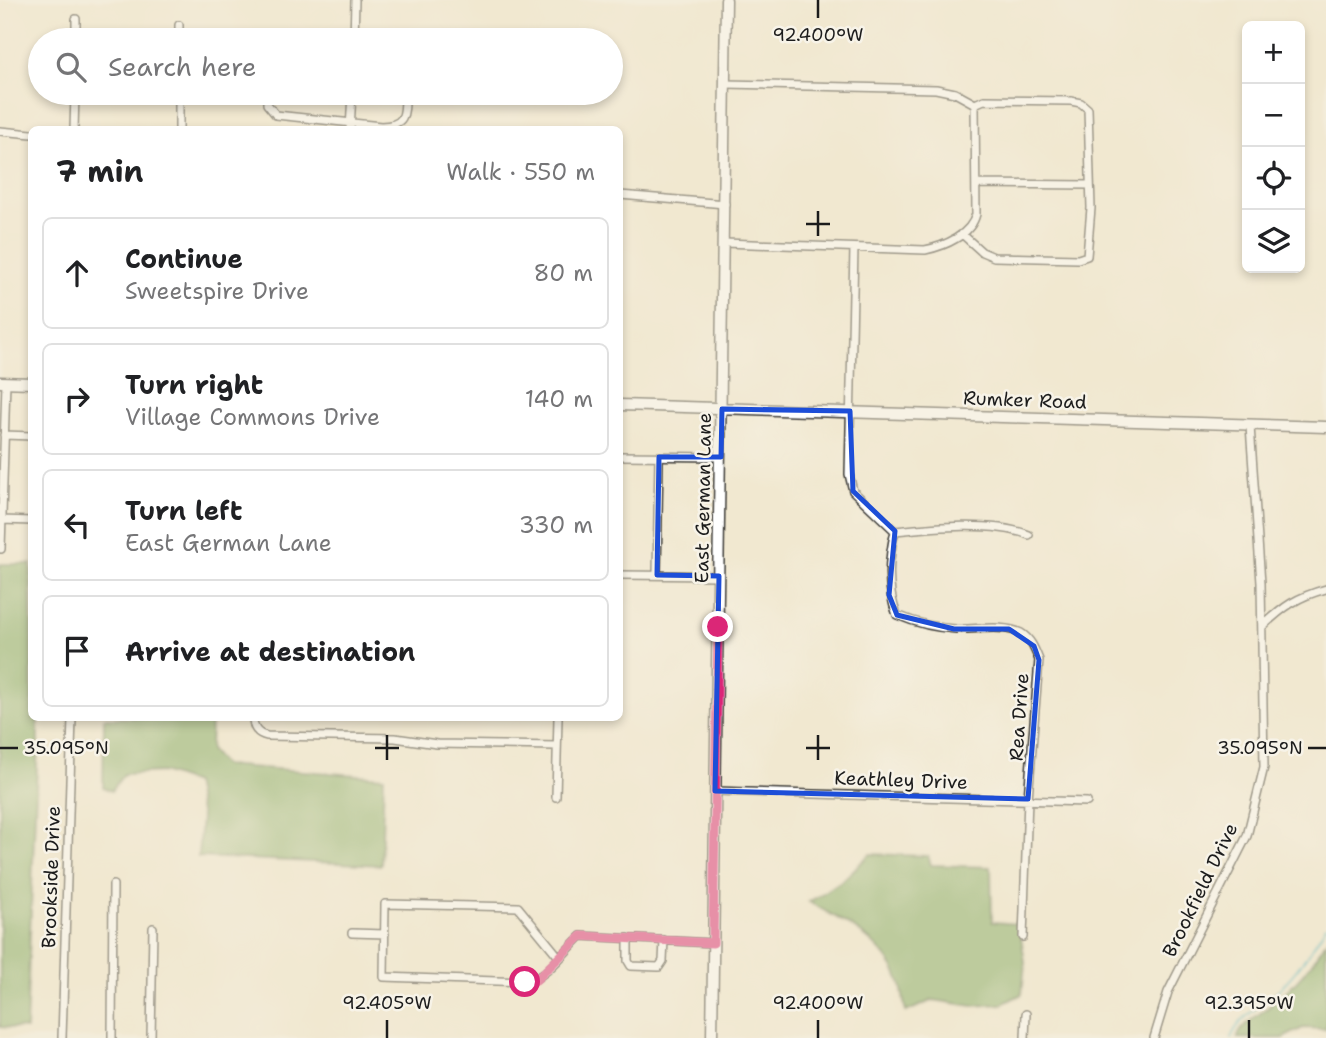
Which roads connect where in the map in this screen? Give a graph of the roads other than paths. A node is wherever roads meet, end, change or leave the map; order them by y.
1 (355, 0) edge
2 (726, 0) edge
3 (76, 19) dead end
4 (76, 28) edge
5 (354, 28) edge
6 (726, 84) junction
7 (975, 104) junction
8 (75, 105) edge
9 (179, 105) edge
10 (268, 105) edge
11 (351, 105) edge
12 (405, 105) edge
13 (74, 126) edge
14 (179, 126) edge
15 (350, 126) edge
16 (0, 131) edge
17 (28, 134) edge
18 (977, 184) junction
19 (1090, 185) junction
20 (623, 195) edge
21 (724, 204) junction
22 (962, 234) junction
23 (724, 243) junction
24 (854, 248) junction
25 (3, 382) edge
26 (28, 383) edge
27 (623, 405) edge
28 (722, 409) junction
29 (850, 411) junction
30 (1250, 426) junction
31 (1326, 427) edge
32 (4, 435) junction
33 (28, 436) edge
34 (623, 456) edge
35 (659, 457) junction
36 (721, 457) junction
37 (2, 520) junction
38 (28, 521) edge
39 (895, 531) junction
40 (1029, 535) dead end
41 (1, 550) edge
42 (623, 575) edge
43 (657, 575) junction
44 (719, 576) junction
45 (1326, 589) edge
46 (1262, 627) junction
47 (72, 721) edge
48 (254, 721) edge
49 (558, 721) edge
50 (557, 746) junction
51 (715, 791) junction
52 (556, 797) dead end
53 (1028, 799) junction
54 (1087, 802) dead end
55 (113, 885) dead end
56 (153, 928) dead end
57 (352, 933) dead end
58 (385, 934) junction
59 (1023, 937) dead end
60 (628, 939) junction
61 (664, 940) junction
62 (713, 943) junction
63 (559, 957) junction
64 (1026, 1014) dead end
65 (62, 1038) edge
66 (112, 1038) edge
67 (151, 1038) edge
68 (712, 1038) edge
69 (1025, 1038) edge
70 (1154, 1038) edge

1 - 5 street
2 - 6 street, East German Lane
3 - 4 street
6 - 7 street
6 - 21 street, East German Lane
7 - 18 street
7 - 19 street
8 - 13 street
9 - 14 street
10 - 15 street
11 - 15 street
12 - 15 street
16 - 17 street
18 - 19 street
18 - 22 street
19 - 22 street
20 - 21 street
21 - 23 street, East German Lane
22 - 24 street
23 - 24 street
23 - 28 street, East German Lane
24 - 29 street
25 - 26 street
25 - 32 street
27 - 28 street, Rumker Road
28 - 29 street, Rumker Road
28 - 36 street, East German Lane
29 - 30 street, Rumker Road
29 - 39 street
30 - 31 street, Rumker Road
30 - 46 street, Brookfield Drive
32 - 33 street
32 - 37 street
34 - 35 street
35 - 36 street
35 - 43 street
36 - 44 street, East German Lane
37 - 38 street
37 - 41 street
39 - 40 street
39 - 53 street, Rea Drive
42 - 43 street
43 - 44 street
44 - 51 street, East German Lane
45 - 46 street
46 - 70 street, Brookfield Drive
47 - 65 street, Brookside Drive
48 - 50 street
49 - 50 street
50 - 52 street
51 - 53 street, Keathley Drive
51 - 62 street, East German Lane
53 - 54 street, Keathley Drive
53 - 59 street, Rea Drive
55 - 66 street
56 - 67 street
57 - 58 street
58 - 63 street
58 - 63 street
60 - 61 street
60 - 61 street
60 - 63 street
61 - 62 street
62 - 68 street, East German Lane
64 - 69 street

